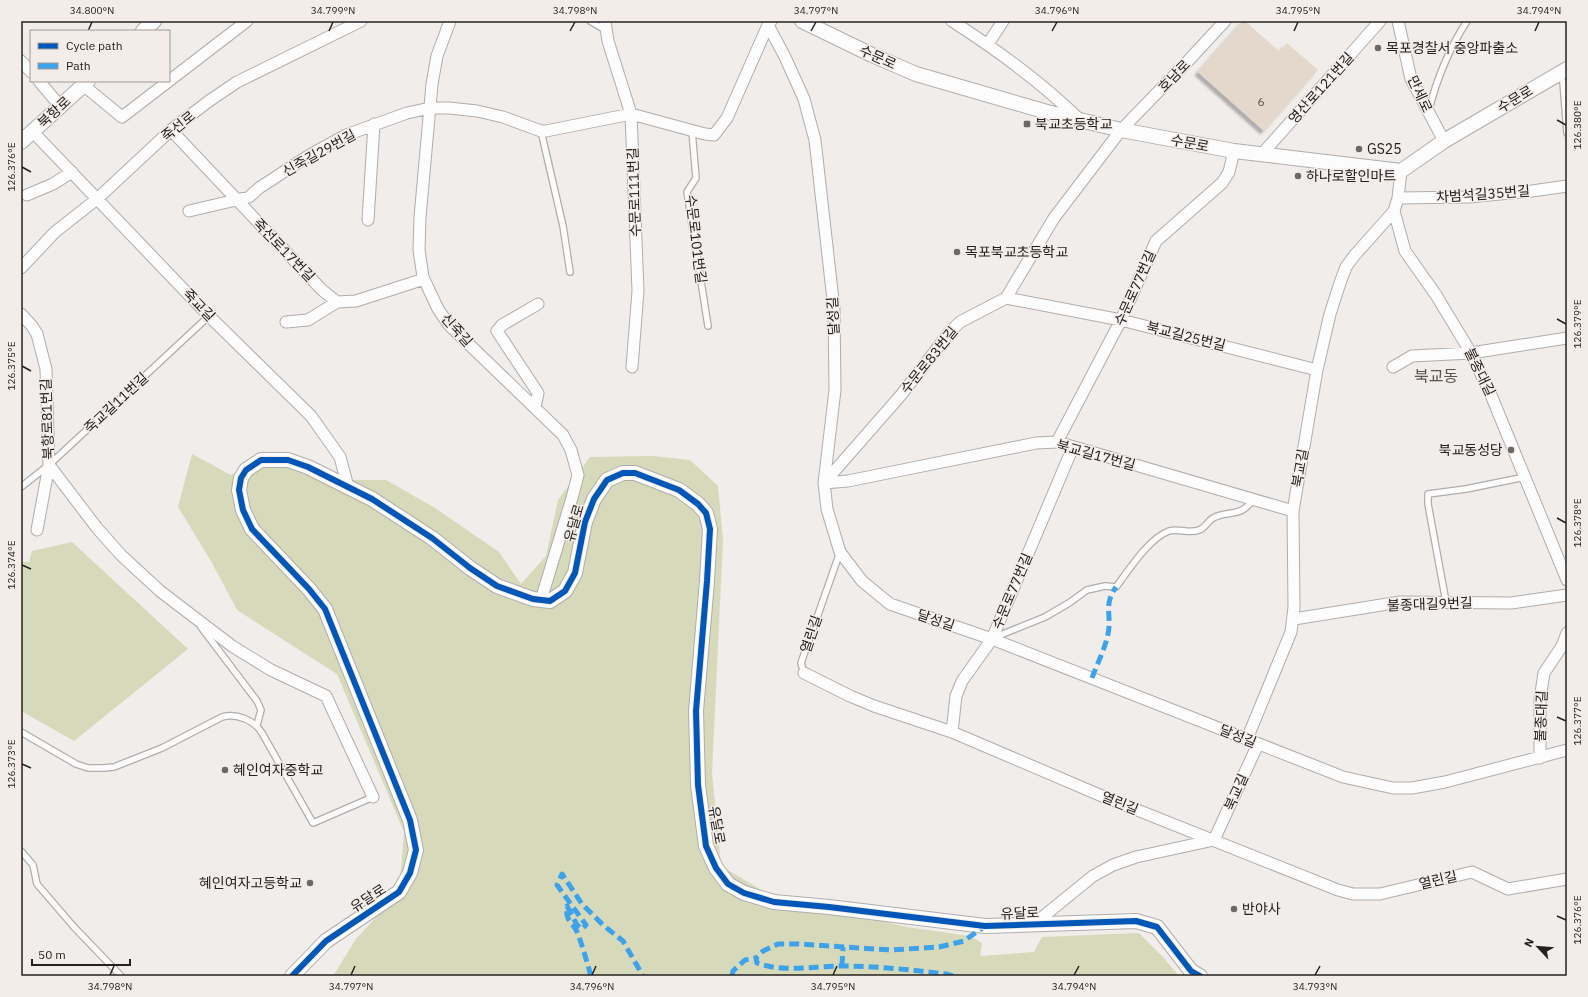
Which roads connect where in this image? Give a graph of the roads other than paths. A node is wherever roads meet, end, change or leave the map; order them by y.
1 (154, 21) edge
2 (247, 21) edge
3 (362, 21) edge
4 (450, 21) edge
5 (590, 21) edge
6 (802, 21) edge
7 (952, 21) edge
8 (1003, 21) edge
9 (1225, 21) edge
10 (1380, 21) edge
11 (1398, 21) edge
12 (1467, 21) edge
13 (769, 23) edge
14 (606, 26) edge
15 (144, 30) edge
16 (988, 44) junction
17 (21, 61) edge
18 (30, 71) edge
19 (1564, 77) edge
20 (170, 80) edge
21 (40, 82) edge
22 (168, 82) edge
23 (86, 83) edge
24 (60, 106) junction
25 (430, 108) junction
26 (1428, 113) junction
27 (631, 114) junction
28 (1079, 119) junction
29 (374, 124) junction
30 (171, 130) junction
31 (1121, 130) junction
32 (541, 131) junction
33 (692, 131) junction
34 (33, 132) junction
35 (1567, 133) edge
36 (21, 142) edge
37 (1444, 142) junction
38 (1234, 151) junction
39 (1262, 154) junction
40 (1401, 171) junction
41 (72, 172) junction
42 (1567, 186) edge
43 (27, 195) dead end
44 (1398, 198) junction
45 (97, 199) junction
46 (235, 199) junction
47 (189, 211) dead end
48 (1394, 211) junction
49 (368, 220) dead end
50 (21, 268) edge
51 (570, 272) dead end
52 (424, 279) junction
53 (1006, 298) junction
54 (337, 302) junction
55 (538, 304) dead end
56 (21, 314) edge
57 (209, 316) junction
58 (1121, 320) junction
59 (286, 322) dead end
60 (708, 326) dead end
61 (1567, 338) edge
62 (1471, 354) junction
63 (632, 367) dead end
64 (1393, 367) dead end
65 (1317, 370) junction
66 (535, 408) junction
67 (1057, 442) junction
68 (1073, 447) junction
69 (49, 465) junction
70 (1525, 476) junction
71 (824, 483) junction
72 (348, 487) junction
73 (21, 488) edge
74 (1253, 499) junction
75 (1293, 511) junction
76 (37, 530) dead end
77 (840, 552) junction
78 (1567, 580) edge
79 (1567, 595) edge
80 (541, 600) junction
81 (1446, 602) junction
82 (194, 618) junction
83 (1294, 619) junction
84 (1567, 633) edge
85 (992, 638) junction
86 (804, 674) joint
87 (257, 725) junction
88 (21, 732) edge
89 (952, 732) junction
90 (1247, 740) junction
91 (1258, 744) junction
92 (1567, 750) edge
93 (1540, 758) junction
94 (373, 797) joint
95 (1214, 840) junction
96 (21, 851) edge
97 (1567, 879) edge
98 (1034, 924) junction
99 (121, 976) edge
100 (292, 976) edge
101 (1200, 976) edge

1 - 15 street
2 - 20 street
3 - 30 street, 죽선로
4 - 25 street, 신죽길
5 - 14 lane
6 - 28 street, 수문로
7 - 16 street
8 - 16 street
9 - 31 street, 호남로
10 - 39 street, 영산로121번길
11 - 26 street, 만세로
12 - 26 lane
13 - 33 street
13 - 71 street, 달성길
14 - 27 street, 수문로111번길
16 - 28 street
17 - 18 street
19 - 35 lane
19 - 37 street, 수문로
21 - 24 street
22 - 23 street
23 - 24 street, 북항로
24 - 34 street, 북항로
25 - 29 street, 신죽길29번길
25 - 32 street, 신죽길29번길
25 - 52 street, 신죽길
26 - 37 street, 만세로
27 - 32 street
27 - 33 street
27 - 63 street, 수문로111번길
28 - 31 street, 수문로
29 - 46 street, 신죽길29번길
29 - 49 street
30 - 45 street, 죽선로
30 - 46 street, 죽선로17번길
31 - 38 street, 수문로
31 - 53 street
32 - 51 lane
33 - 60 lane, 수문로101번길
34 - 36 street, 북항로
34 - 41 street, 죽교길
37 - 40 street, 수문로
38 - 39 street, 수문로
38 - 58 street, 수문로77번길
39 - 40 street, 수문로
40 - 44 street
41 - 43 street
41 - 45 street, 죽교길
42 - 44 street, 차범석길35번길
44 - 48 street
45 - 50 street, 죽선로
45 - 57 street, 죽교길
46 - 47 street, 신죽길29번길
46 - 54 street, 죽선로17번길
48 - 62 street, 불종대길
48 - 65 street, 북교길
52 - 54 street
52 - 66 street, 신죽길
53 - 58 street, 북교길25번길
53 - 71 street, 수문로83번길
54 - 59 street
55 - 66 street
56 - 69 street, 북항로81번길
57 - 69 lane, 죽교길11번길
57 - 72 street, 죽교길
58 - 65 street, 북교길25번길
58 - 67 street, 수문로77번길
61 - 62 street
62 - 64 street
62 - 70 street, 불종대길
65 - 75 street, 북교길
66 - 80 street, 신죽길
67 - 68 street, 북교길17번길
67 - 71 street, 북교길17번길
68 - 74 street, 북교길17번길
68 - 85 street, 수문로77번길
69 - 73 lane, 죽교길11번길
69 - 76 street, 북항로81번길
69 - 82 street
70 - 78 street, 불종대길
70 - 81 lane
71 - 77 street, 달성길
72 - 80 street, 유달로
72 - 100 street, 유달로
74 - 75 street, 북교길17번길
74 - 85 lane
75 - 83 street, 북교길
77 - 85 street, 달성길
77 - 86 lane, 열린길
79 - 81 street, 불종대길9번길
80 - 98 street, 유달로
81 - 83 street, 불종대길9번길
82 - 87 lane
82 - 94 street
83 - 90 street, 북교길
84 - 93 street, 불종대길
85 - 89 street, 수문로77번길
85 - 90 street, 달성길
86 - 89 street, 열린길
87 - 88 lane
87 - 94 lane
89 - 95 street, 열린길
90 - 91 street, 달성길
91 - 93 street, 달성길
91 - 95 street, 북교길
92 - 93 street, 달성길
95 - 97 street, 열린길
95 - 98 street
96 - 99 lane
98 - 101 street, 유달로

